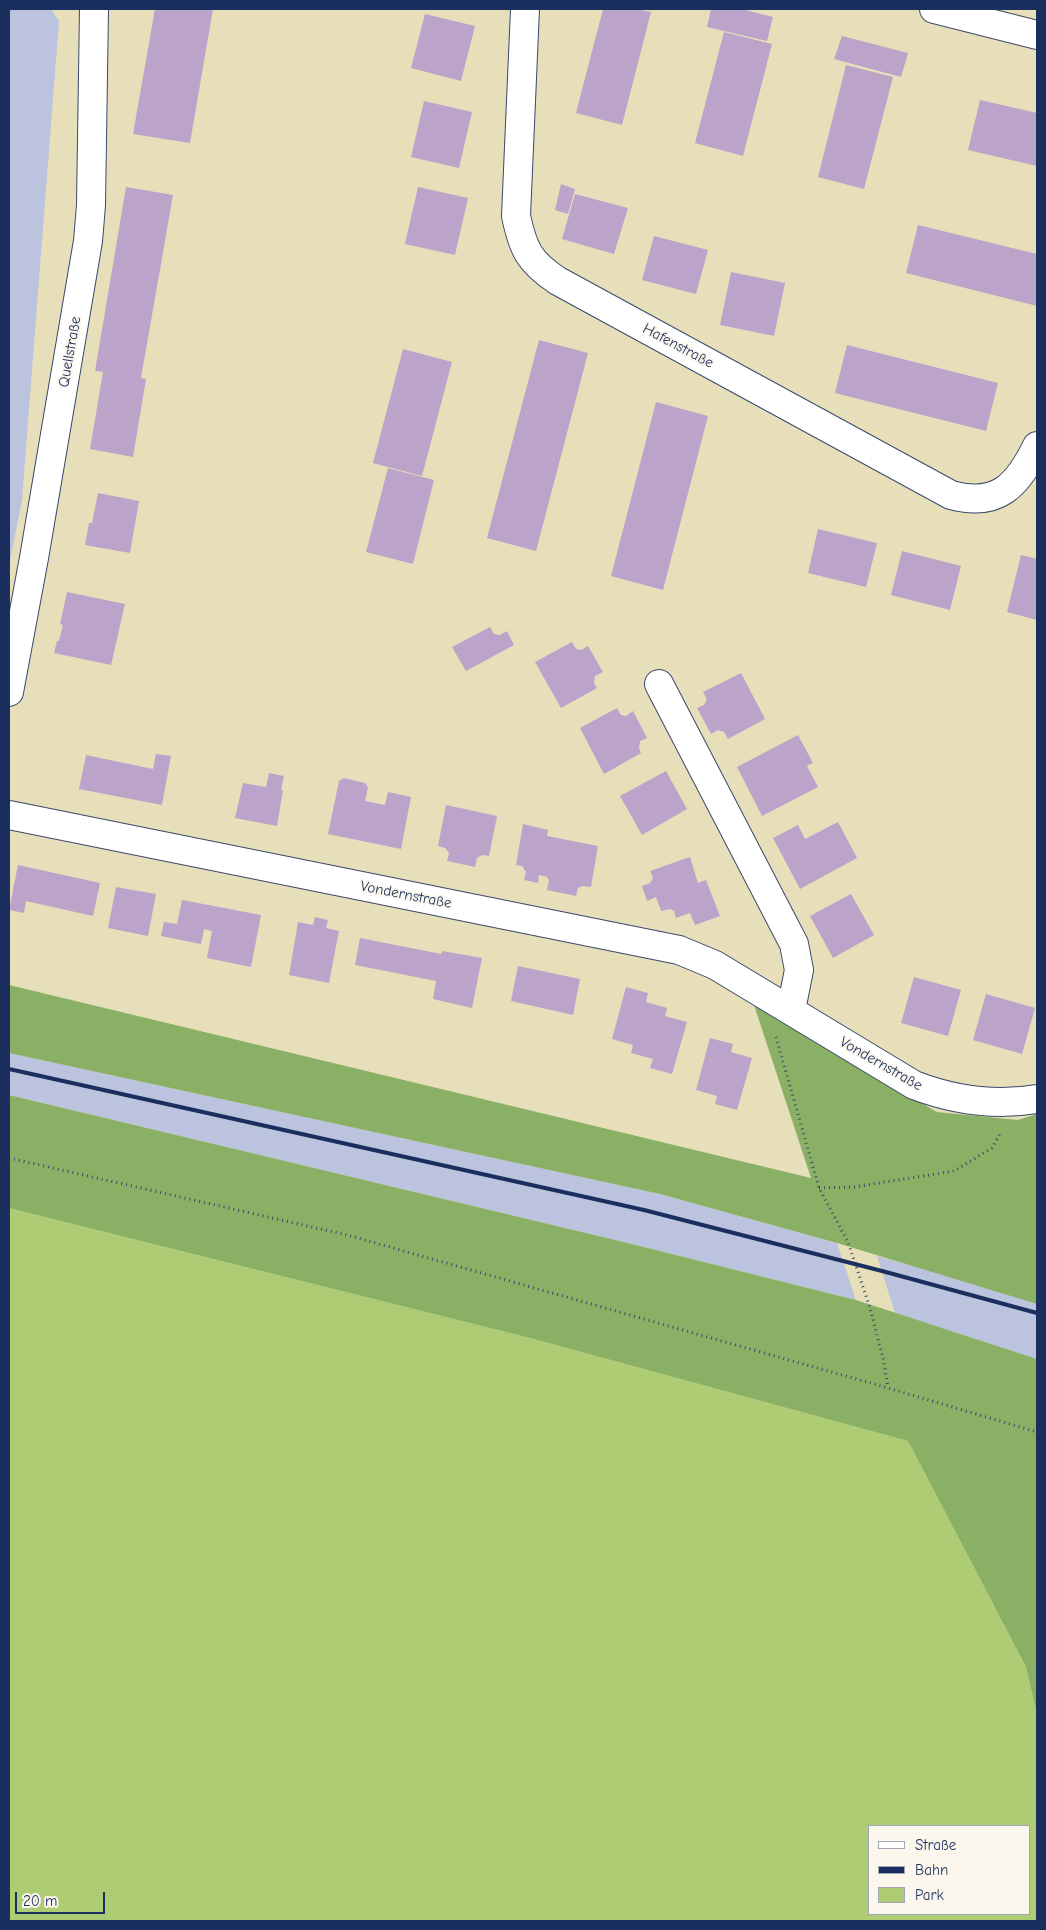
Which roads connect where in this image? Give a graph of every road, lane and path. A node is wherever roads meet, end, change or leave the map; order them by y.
1 (94, 9) edge
2 (525, 9) edge
3 (934, 9) edge
4 (1037, 35) edge
5 (1037, 446) edge
6 (659, 684) dead end
7 (9, 692) edge
8 (9, 815) edge
9 (765, 994) junction
10 (791, 1010) junction
11 (1027, 1101) edge
12 (9, 1158) edge
13 (819, 1188) junction
14 (888, 1388) junction
15 (1037, 1432) edge

1 - 7 street, Quellstraße
2 - 5 street, Hafenstraße
3 - 4 street
6 - 10 street
8 - 9 street, Vondernstraße
9 - 10 street, Vondernstraße
9 - 13 path
10 - 11 street, Vondernstraße
11 - 13 path
12 - 14 path
13 - 14 path
14 - 15 path

